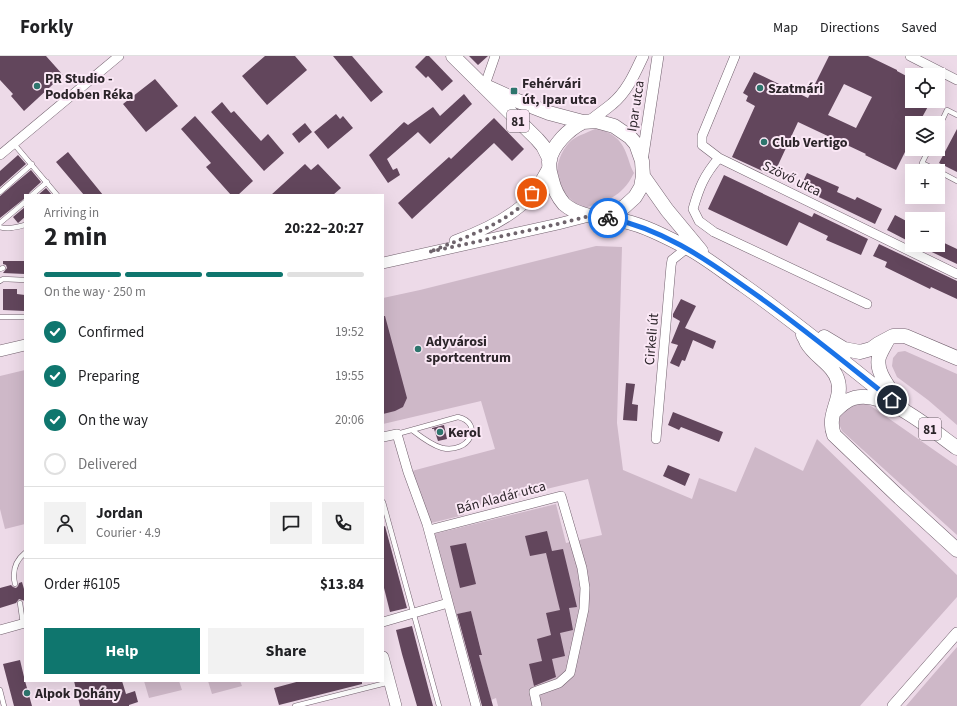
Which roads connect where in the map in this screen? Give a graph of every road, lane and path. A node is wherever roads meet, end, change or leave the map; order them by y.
1 (119, 56) edge
2 (453, 56) edge
3 (495, 56) edge
4 (643, 56) edge
5 (658, 56) edge
6 (735, 56) edge
7 (910, 56) edge
8 (957, 80) edge
9 (481, 84) junction
10 (957, 115) edge
11 (944, 116) edge
12 (586, 122) junction
13 (14, 144) junction
14 (0, 154) edge
15 (926, 156) edge
16 (719, 158) junction
17 (642, 161) junction
18 (549, 163) junction
19 (32, 164) junction
20 (924, 164) edge
21 (945, 175) edge
22 (643, 176) junction
23 (957, 181) edge
24 (47, 182) junction
25 (0, 192) edge
26 (33, 194) edge
27 (55, 194) edge
28 (24, 203) edge
29 (594, 216) junction
30 (0, 223) edge
31 (24, 225) edge
32 (0, 227) edge
33 (687, 248) junction
34 (429, 252) junction
35 (384, 263) edge
36 (716, 266) junction
37 (957, 274) edge
38 (24, 280) edge
39 (0, 281) edge
40 (867, 304) dead end
41 (0, 317) edge
42 (24, 317) edge
43 (800, 327) junction
44 (888, 339) junction
45 (24, 345) edge
46 (0, 351) edge
47 (957, 358) edge
48 (903, 409) junction
49 (834, 412) junction
50 (412, 430) junction
51 (397, 434) junction
52 (384, 437) edge
53 (656, 438) dead end
54 (957, 448) edge
55 (384, 506) edge
56 (429, 530) junction
57 (957, 550) edge
58 (24, 554) edge
59 (15, 584) dead end
60 (20, 603) dead end
61 (448, 603) junction
62 (414, 613) junction
63 (384, 622) edge
64 (24, 623) edge
65 (0, 630) edge
66 (957, 633) edge
67 (384, 660) edge
68 (390, 682) junction
69 (0, 690) edge
70 (4, 706) edge
71 (295, 706) edge
72 (396, 706) edge
73 (439, 706) edge
74 (476, 706) edge
75 (537, 706) edge
76 (893, 706) edge

1 - 13 street
2 - 9 main road, 81
3 - 9 street
4 - 12 street, Ipar utca
5 - 17 street, Ipar utca
6 - 16 street, Szövő utca
7 - 8 street
9 - 12 main road, 81
9 - 18 main road, 81
10 - 11 lane
12 - 17 main road, 81
12 - 18 main road
13 - 14 street
13 - 19 lane
15 - 20 lane
16 - 37 street, Szövő utca
16 - 40 street
17 - 22 main road, 81
18 - 29 main road, 81
18 - 34 street
19 - 24 lane
19 - 25 lane
21 - 23 lane
22 - 29 main road, 81
22 - 36 main road, 81
24 - 26 lane
24 - 27 lane
28 - 30 lane
29 - 33 main road, 81
29 - 34 street
31 - 32 lane
33 - 36 main road, 81
33 - 53 street, Cirkeli út
34 - 35 street
36 - 43 main road, 81
38 - 39 lane
41 - 42 lane
43 - 44 main road
43 - 48 main road, 81
43 - 49 main road
44 - 47 main road
44 - 48 main road
45 - 46 street
48 - 49 main road
48 - 54 main road, 81
49 - 57 main road
50 - 50 lane
50 - 51 lane
51 - 52 street
51 - 56 street
55 - 62 lane
56 - 61 street
56 - 75 street, Bán Aladár utca
58 - 59 lane
60 - 64 lane
61 - 62 street
61 - 74 street
62 - 63 street
62 - 73 lane
64 - 65 street
66 - 76 street
67 - 68 street
68 - 71 lane
68 - 72 street
69 - 70 lane

